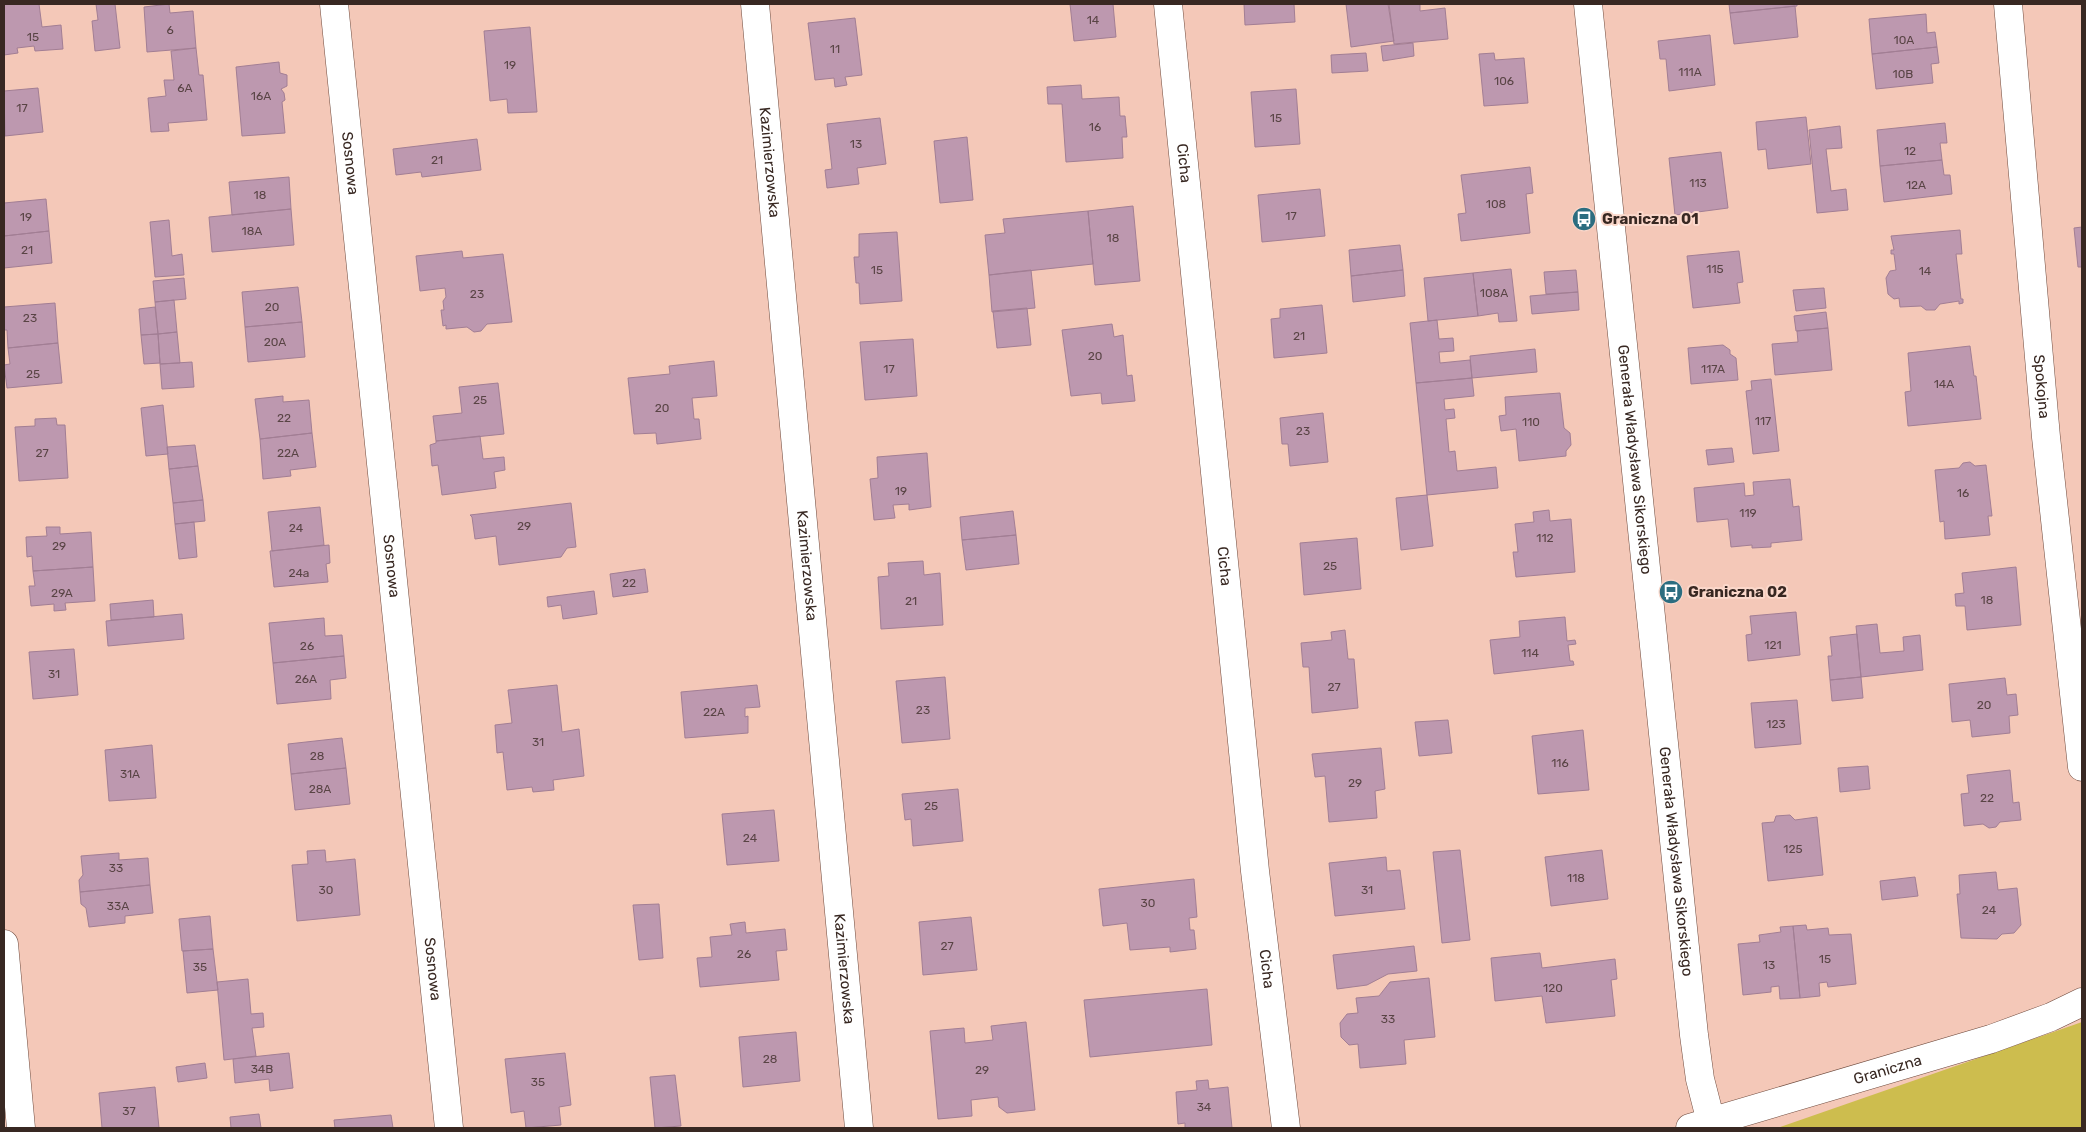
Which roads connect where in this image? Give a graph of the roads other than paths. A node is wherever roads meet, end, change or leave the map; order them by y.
1 (334, 4) edge
2 (755, 4) edge
3 (1168, 4) edge
4 (1588, 4) edge
5 (2008, 4) edge
6 (2082, 767) edge
7 (4, 944) edge
8 (2082, 1002) edge
9 (1701, 1125) edge
10 (21, 1128) edge
11 (449, 1128) edge
12 (859, 1128) edge
13 (1286, 1128) edge

1 - 11 street, Sosnowa
2 - 12 street, Kazimierzowska
3 - 13 street, Cicha
4 - 9 street, Generała Władysława Sikorskiego
5 - 6 street, Spokojna
7 - 10 street
8 - 9 street, Graniczna

